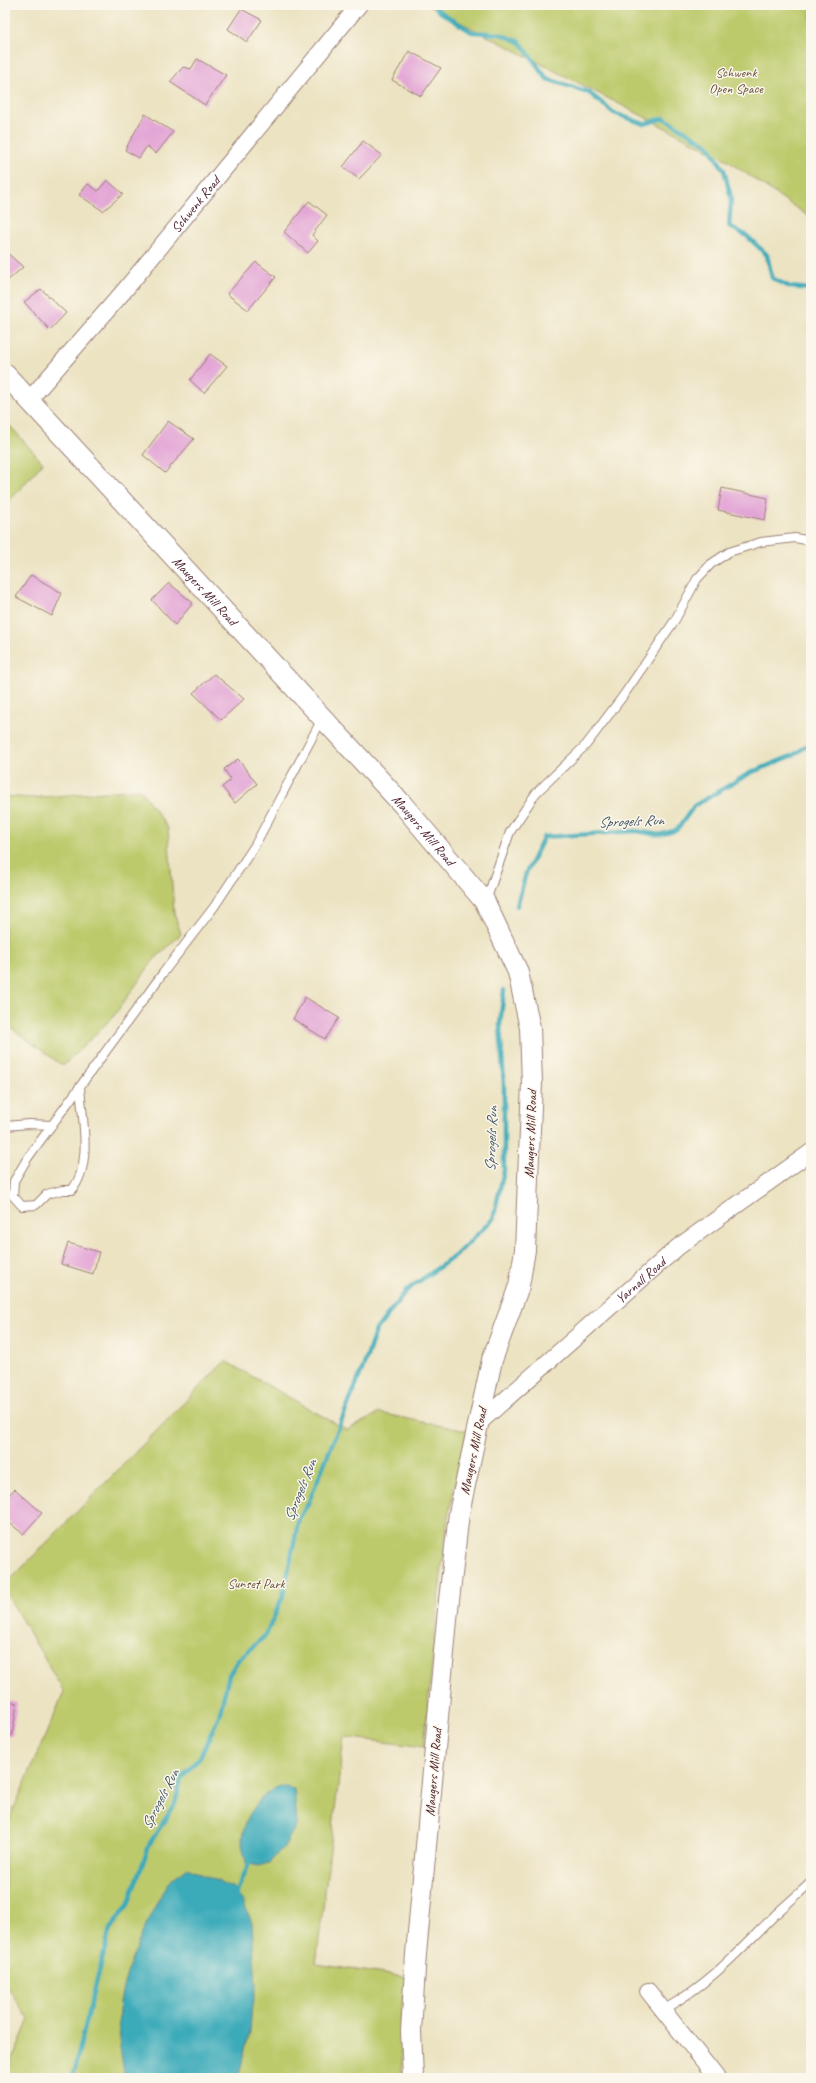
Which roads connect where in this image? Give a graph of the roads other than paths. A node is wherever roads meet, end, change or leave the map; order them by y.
1 (359, 5) edge
2 (5, 374) edge
3 (29, 400) junction
4 (811, 541) edge
5 (323, 718) junction
6 (486, 902) junction
7 (80, 1087) junction
8 (52, 1125) junction
9 (5, 1126) edge
10 (811, 1152) edge
11 (480, 1422) junction
12 (811, 1882) edge
13 (648, 1991) dead end
14 (663, 2010) junction
15 (413, 2078) edge
16 (717, 2078) edge

1 - 3 street, Schwenk Road
2 - 3 street, Maugers Mill Road
3 - 5 street, Maugers Mill Road
4 - 6 lane
5 - 6 street, Maugers Mill Road
5 - 7 lane
6 - 11 street, Maugers Mill Road
7 - 8 lane
7 - 8 lane
8 - 9 lane
10 - 11 street, Yarnall Road
11 - 15 street, Maugers Mill Road
12 - 14 lane
13 - 14 street
14 - 16 street

